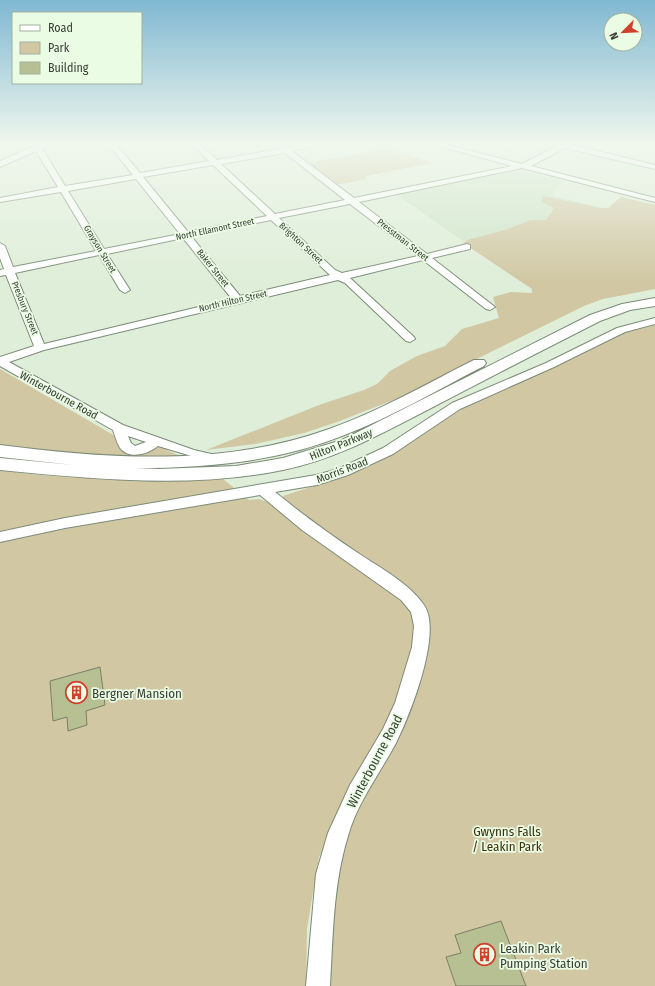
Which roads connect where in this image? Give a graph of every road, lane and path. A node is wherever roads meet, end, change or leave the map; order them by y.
1 (58, 190) edge
2 (65, 190) edge
3 (150, 190) edge
4 (244, 190) edge
5 (338, 190) edge
6 (401, 190) edge
7 (615, 190) edge
8 (0, 200) edge
9 (351, 200) junction
10 (655, 200) edge
11 (273, 217) junction
12 (186, 234) junction
13 (0, 246) edge
14 (467, 247) dead end
15 (102, 252) junction
16 (425, 257) junction
17 (5, 272) edge
18 (341, 277) junction
19 (125, 290) dead end
20 (655, 292) edge
21 (238, 300) junction
22 (655, 302) edge
23 (490, 307) dead end
24 (655, 321) edge
25 (410, 339) dead end
26 (40, 348) junction
27 (0, 361) edge
28 (0, 451) edge
29 (216, 459) junction
30 (0, 464) edge
31 (265, 491) junction
32 (0, 537) edge
33 (318, 986) edge

1 - 8 street
2 - 15 street, Grayson Street
3 - 12 street, Baker Street
4 - 11 street, Brighton Street
5 - 9 street, Presstman Street
6 - 9 street, North Ellamont Street
7 - 10 street
9 - 11 street, North Ellamont Street
9 - 16 street, Presstman Street
11 - 12 street, North Ellamont Street
11 - 18 street, Brighton Street
12 - 15 street, North Ellamont Street
12 - 21 street, Baker Street
13 - 17 street, Presbury Street
14 - 16 street, North Hilton Street
15 - 17 street, North Ellamont Street
15 - 19 street, Grayson Street
16 - 18 street, North Hilton Street
16 - 23 street, Presstman Street
17 - 26 street, Presbury Street
18 - 21 street, North Hilton Street
18 - 25 street, Brighton Street
20 - 29 main road, Hilton Parkway
21 - 26 street, North Hilton Street
22 - 30 main road, Hilton Parkway
24 - 31 street, Morris Road
26 - 27 street, North Hilton Street
27 - 29 street, Winterbourne Road
28 - 29 main road, Hilton Parkway
31 - 32 street, Morris Road
31 - 33 street, Winterbourne Road

